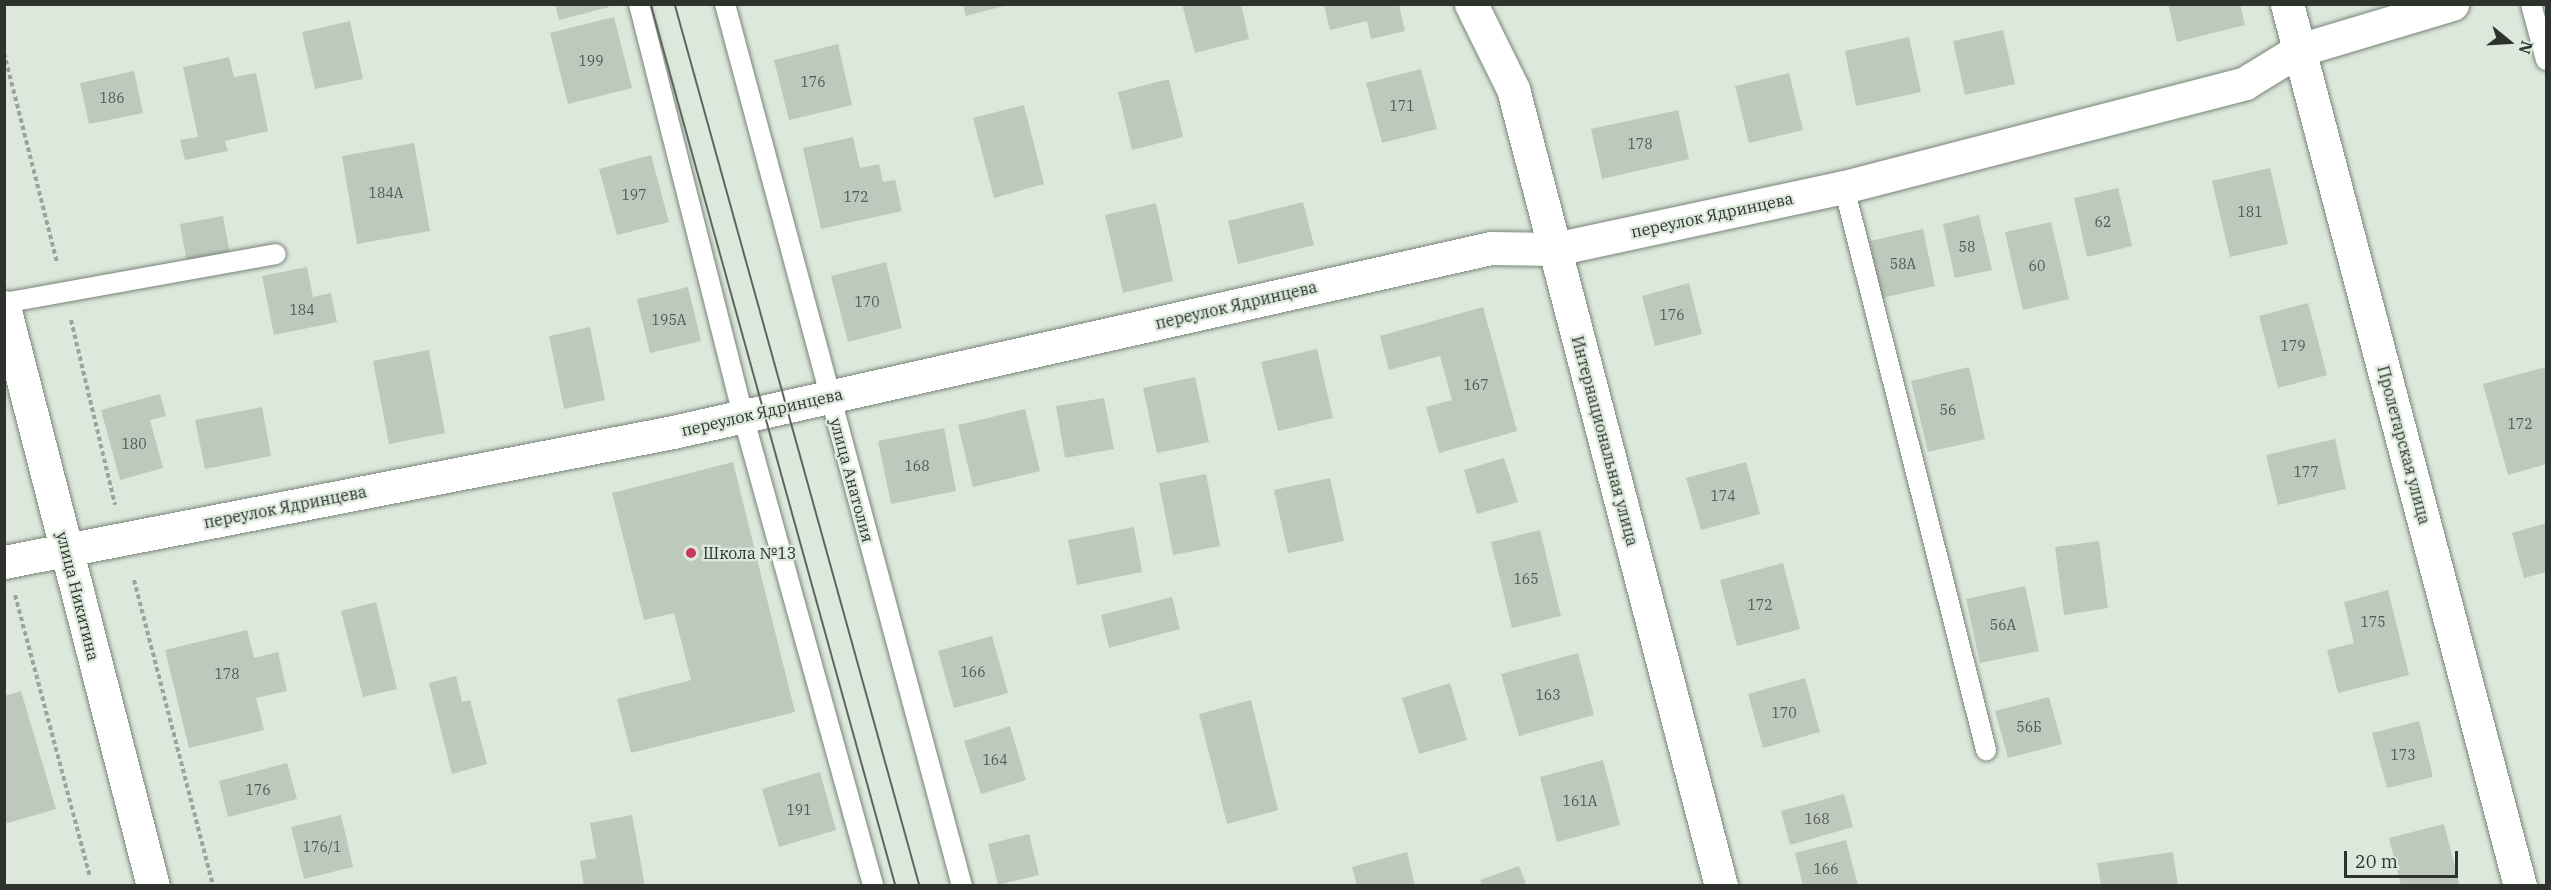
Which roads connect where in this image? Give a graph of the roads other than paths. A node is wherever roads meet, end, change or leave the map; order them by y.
1 (639, 4) edge
2 (724, 4) edge
3 (1471, 4) edge
4 (2287, 4) edge
5 (2452, 4) edge
6 (2531, 4) edge
7 (2299, 50) junction
8 (2547, 60) edge
9 (1844, 186) junction
10 (1555, 249) junction
11 (276, 254) dead end
12 (4, 305) edge
13 (829, 396) junction
14 (743, 416) junction
15 (66, 549) junction
16 (4, 562) edge
17 (1986, 750) dead end
18 (153, 885) edge
19 (873, 885) edge
20 (962, 885) edge
21 (1721, 885) edge
22 (2520, 885) edge

1 - 14 lane
2 - 13 lane, улица Анатолия
3 - 10 street, Интернациональная улица
4 - 7 street, Пролетарская улица
5 - 7 street, переулок Ядринцева
6 - 8 lane
7 - 9 street, переулок Ядринцева
7 - 22 street, Пролетарская улица
9 - 10 street, переулок Ядринцева
9 - 17 lane
10 - 13 street, переулок Ядринцева
10 - 21 street, Интернациональная улица
11 - 12 lane
12 - 15 street, улица Никитина
13 - 14 street, переулок Ядринцева
13 - 20 lane, улица Анатолия
14 - 15 street, переулок Ядринцева
14 - 19 lane
15 - 16 street, переулок Ядринцева
15 - 18 street, улица Никитина

